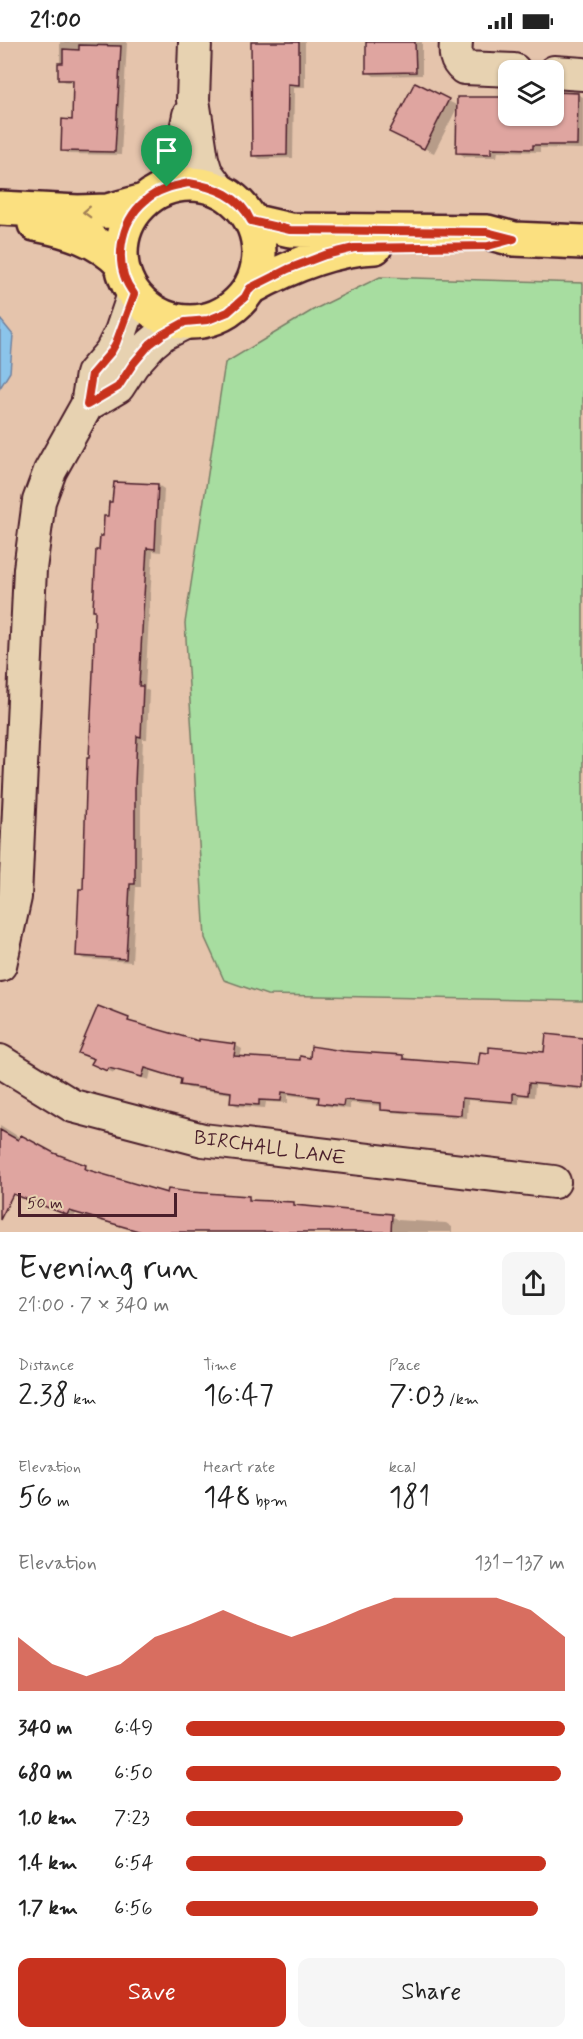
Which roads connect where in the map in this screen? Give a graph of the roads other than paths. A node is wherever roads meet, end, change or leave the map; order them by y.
1 (195, 42) edge
2 (456, 42) edge
3 (498, 69) edge
4 (564, 73) edge
5 (583, 74) edge
6 (193, 100) junction
7 (220, 191) junction
8 (156, 194) junction
9 (0, 208) edge
10 (251, 221) junction
11 (0, 223) edge
12 (514, 239) junction
13 (583, 242) edge
14 (121, 263) junction
15 (250, 288) junction
16 (134, 294) junction
17 (185, 322) junction
18 (87, 405) junction
19 (0, 965) edge
20 (0, 1061) edge
21 (554, 1182) dead end

1 - 6 street
2 - 3 street
4 - 5 street
6 - 7 street
6 - 8 street
7 - 8 main road
7 - 10 main road
8 -> 9 main road
8 - 14 main road
10 - 12 main road
10 - 15 main road
11 - 14 main road
12 - 13 main road
12 - 15 main road
14 - 16 main road
15 - 17 main road
16 - 17 main road
16 - 18 street
17 - 18 street
18 - 19 street
20 - 21 street, BIRCHALL LANE

